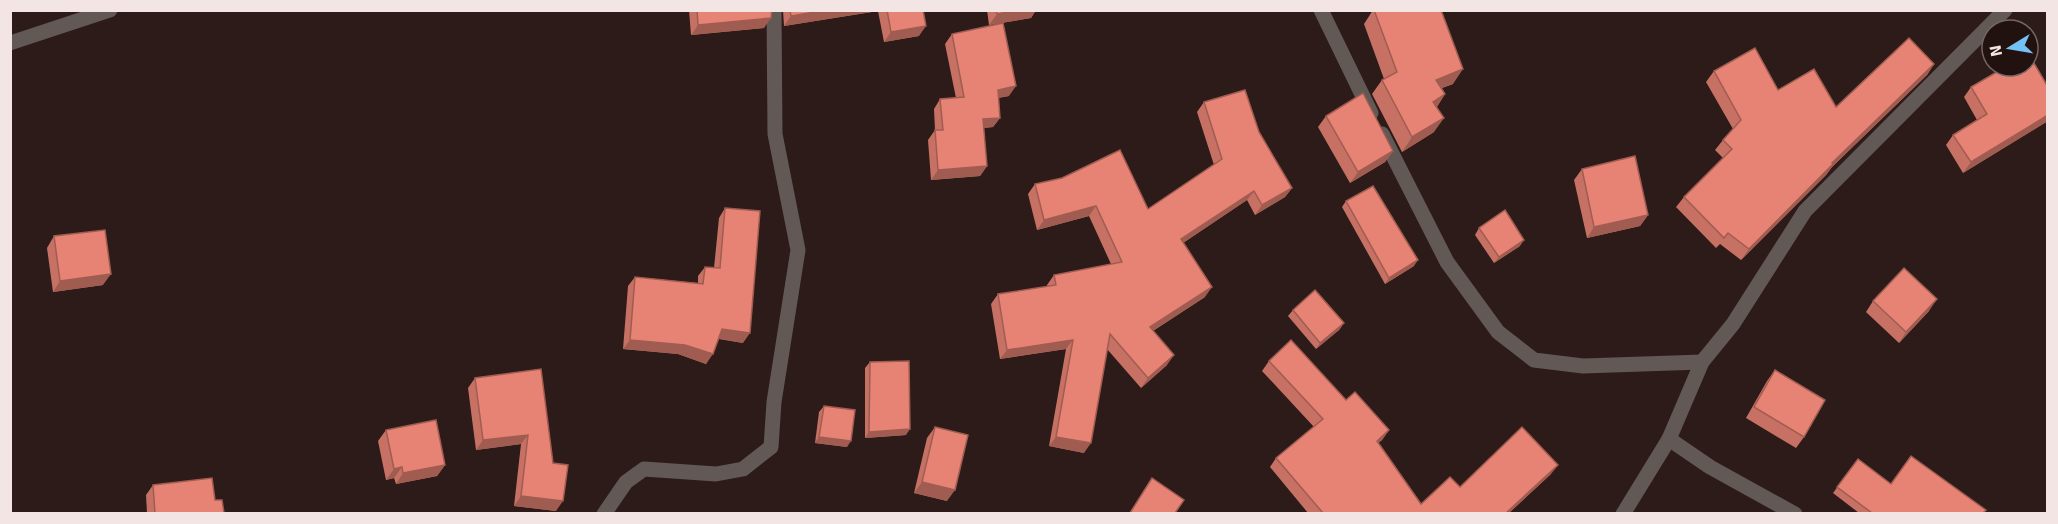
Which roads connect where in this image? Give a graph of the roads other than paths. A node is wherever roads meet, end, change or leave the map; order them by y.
1 (110, 10) edge
2 (774, 10) edge
3 (1321, 10) edge
4 (2006, 10) edge
5 (10, 43) edge
6 (1702, 362) junction
7 (1670, 439) junction
8 (604, 513) edge
9 (1623, 513) edge
10 (1795, 513) edge

1 - 5 street
2 - 8 street
3 - 6 street
4 - 6 street
6 - 7 street
7 - 9 street
7 - 10 street

